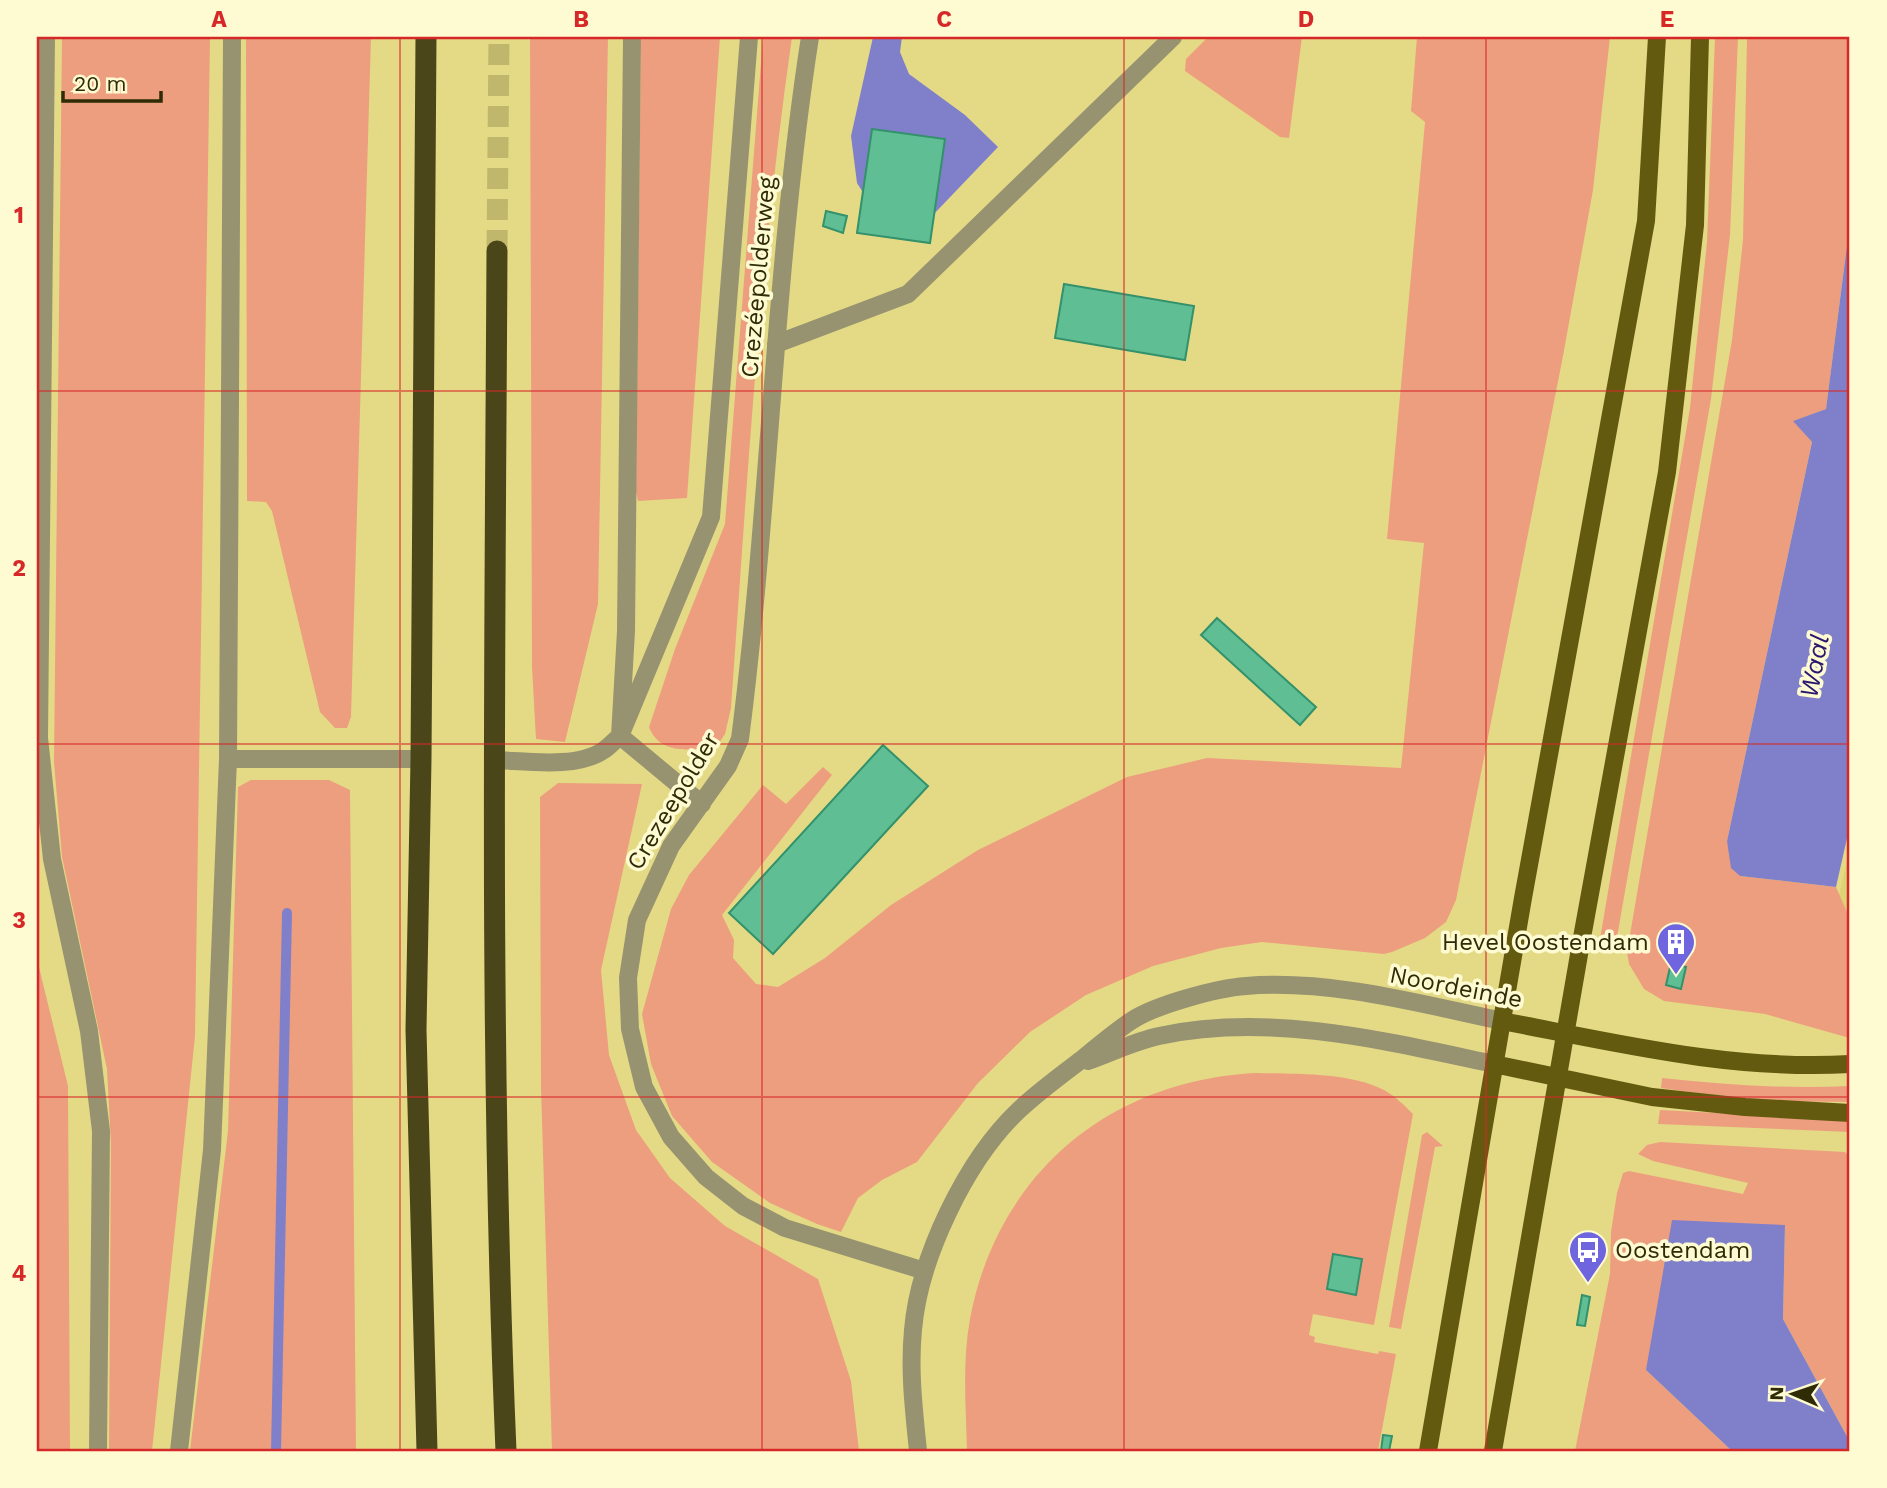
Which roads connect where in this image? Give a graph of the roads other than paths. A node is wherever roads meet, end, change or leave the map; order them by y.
1 (46, 37) edge
2 (232, 37) edge
3 (426, 37) edge
4 (632, 37) edge
5 (749, 37) edge
6 (810, 37) edge
7 (1173, 37) edge
8 (1657, 37) edge
9 (1700, 37) edge
10 (497, 251) tunnel mouth
11 (776, 344) junction
12 (763, 523) joint
13 (620, 736) junction
14 (228, 759) junction
15 (421, 759) junction
16 (495, 760) junction
17 (702, 804) junction
18 (1502, 1021) junction
19 (1566, 1033) junction
20 (1850, 1063) edge
21 (1494, 1065) junction
22 (1072, 1067) junction
23 (1558, 1077) junction
24 (1850, 1113) edge
25 (925, 1271) junction
26 (98, 1451) edge
27 (179, 1451) edge
28 (427, 1451) edge
29 (506, 1451) edge
30 (918, 1451) edge
31 (1428, 1451) edge
32 (1493, 1451) edge

1 - 26 street
2 - 14 street
3 - 15 highway
4 - 13 street
5 - 13 street
6 - 11 street, Crezéepolderweg
7 - 11 street
8 - 18 main road
9 - 19 main road
10 - 16 highway
11 - 12 street, Crezéepolderweg
12 - 17 street, Crezeepolder
13 - 16 street
13 - 17 street
14 - 15 street
14 - 27 street
15 - 28 highway
16 - 29 highway
17 - 25 street, Crezeepolder
18 - 19 main road, Noordeinde
18 - 21 main road
18 - 22 street, Noordeinde
19 - 20 main road, Noordeinde
19 - 23 main road
21 - 22 street, Noordeinde
21 - 23 main road, Noordeinde
21 - 31 main road
22 - 25 street, Noordeinde
23 - 24 main road, Noordeinde
23 - 32 main road
25 - 30 street, Noordeinde

